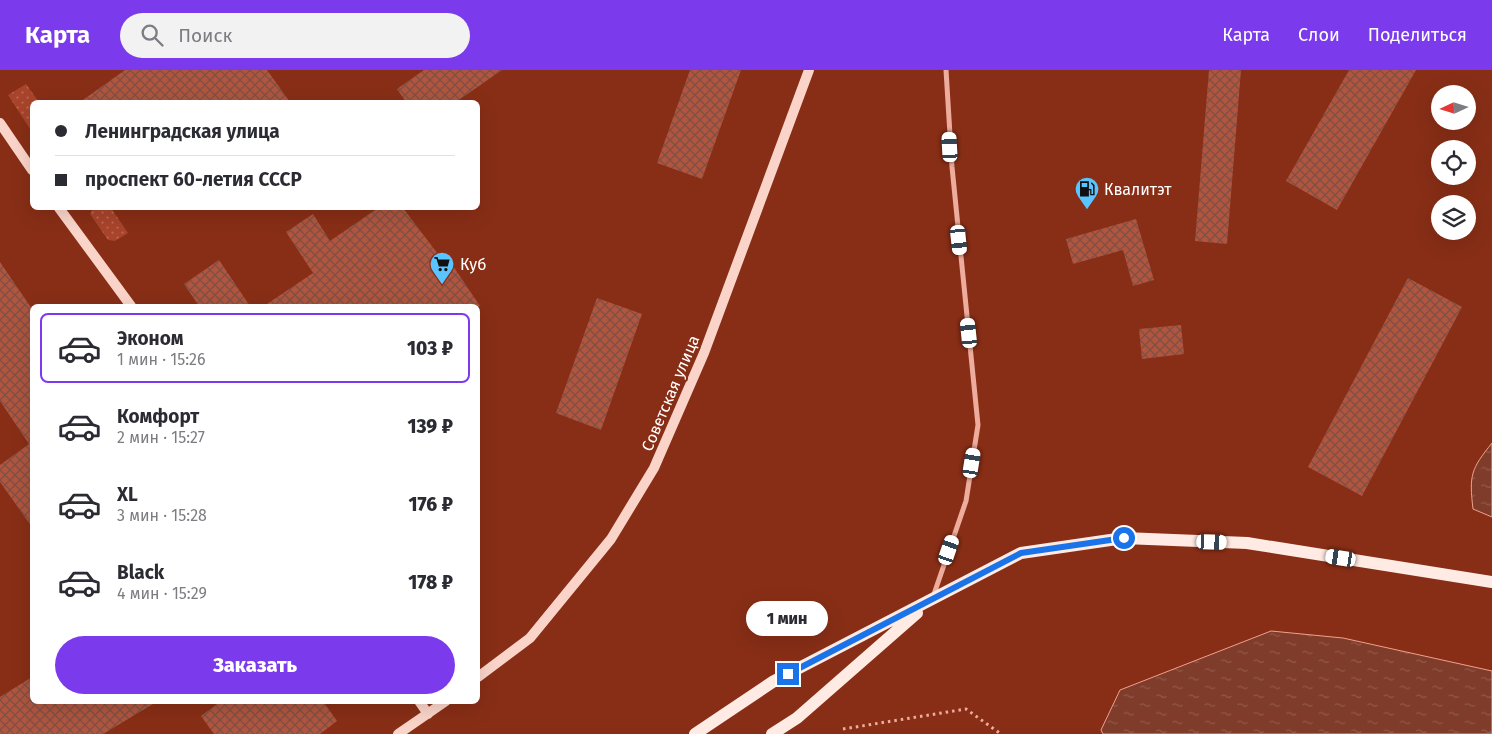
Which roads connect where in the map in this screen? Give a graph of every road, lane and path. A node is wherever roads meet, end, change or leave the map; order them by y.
1 (809, 70) edge
2 (946, 70) edge
3 (0, 123) edge
4 (30, 167) edge
5 (60, 210) edge
6 (130, 304) edge
7 (1492, 582) edge
8 (932, 600) junction
9 (480, 676) edge
10 (421, 704) edge
11 (442, 704) edge
12 (428, 714) junction
13 (843, 729) dead end
14 (398, 734) edge
15 (695, 734) edge
16 (772, 734) edge
17 (1001, 734) edge

1 - 9 main road, Советская улица
2 - 8 street
3 - 4 main road
5 - 6 main road
7 - 8 main road
8 - 15 main road
8 - 16 main road
10 - 12 main road
11 - 12 main road
12 - 14 main road
13 - 17 path

